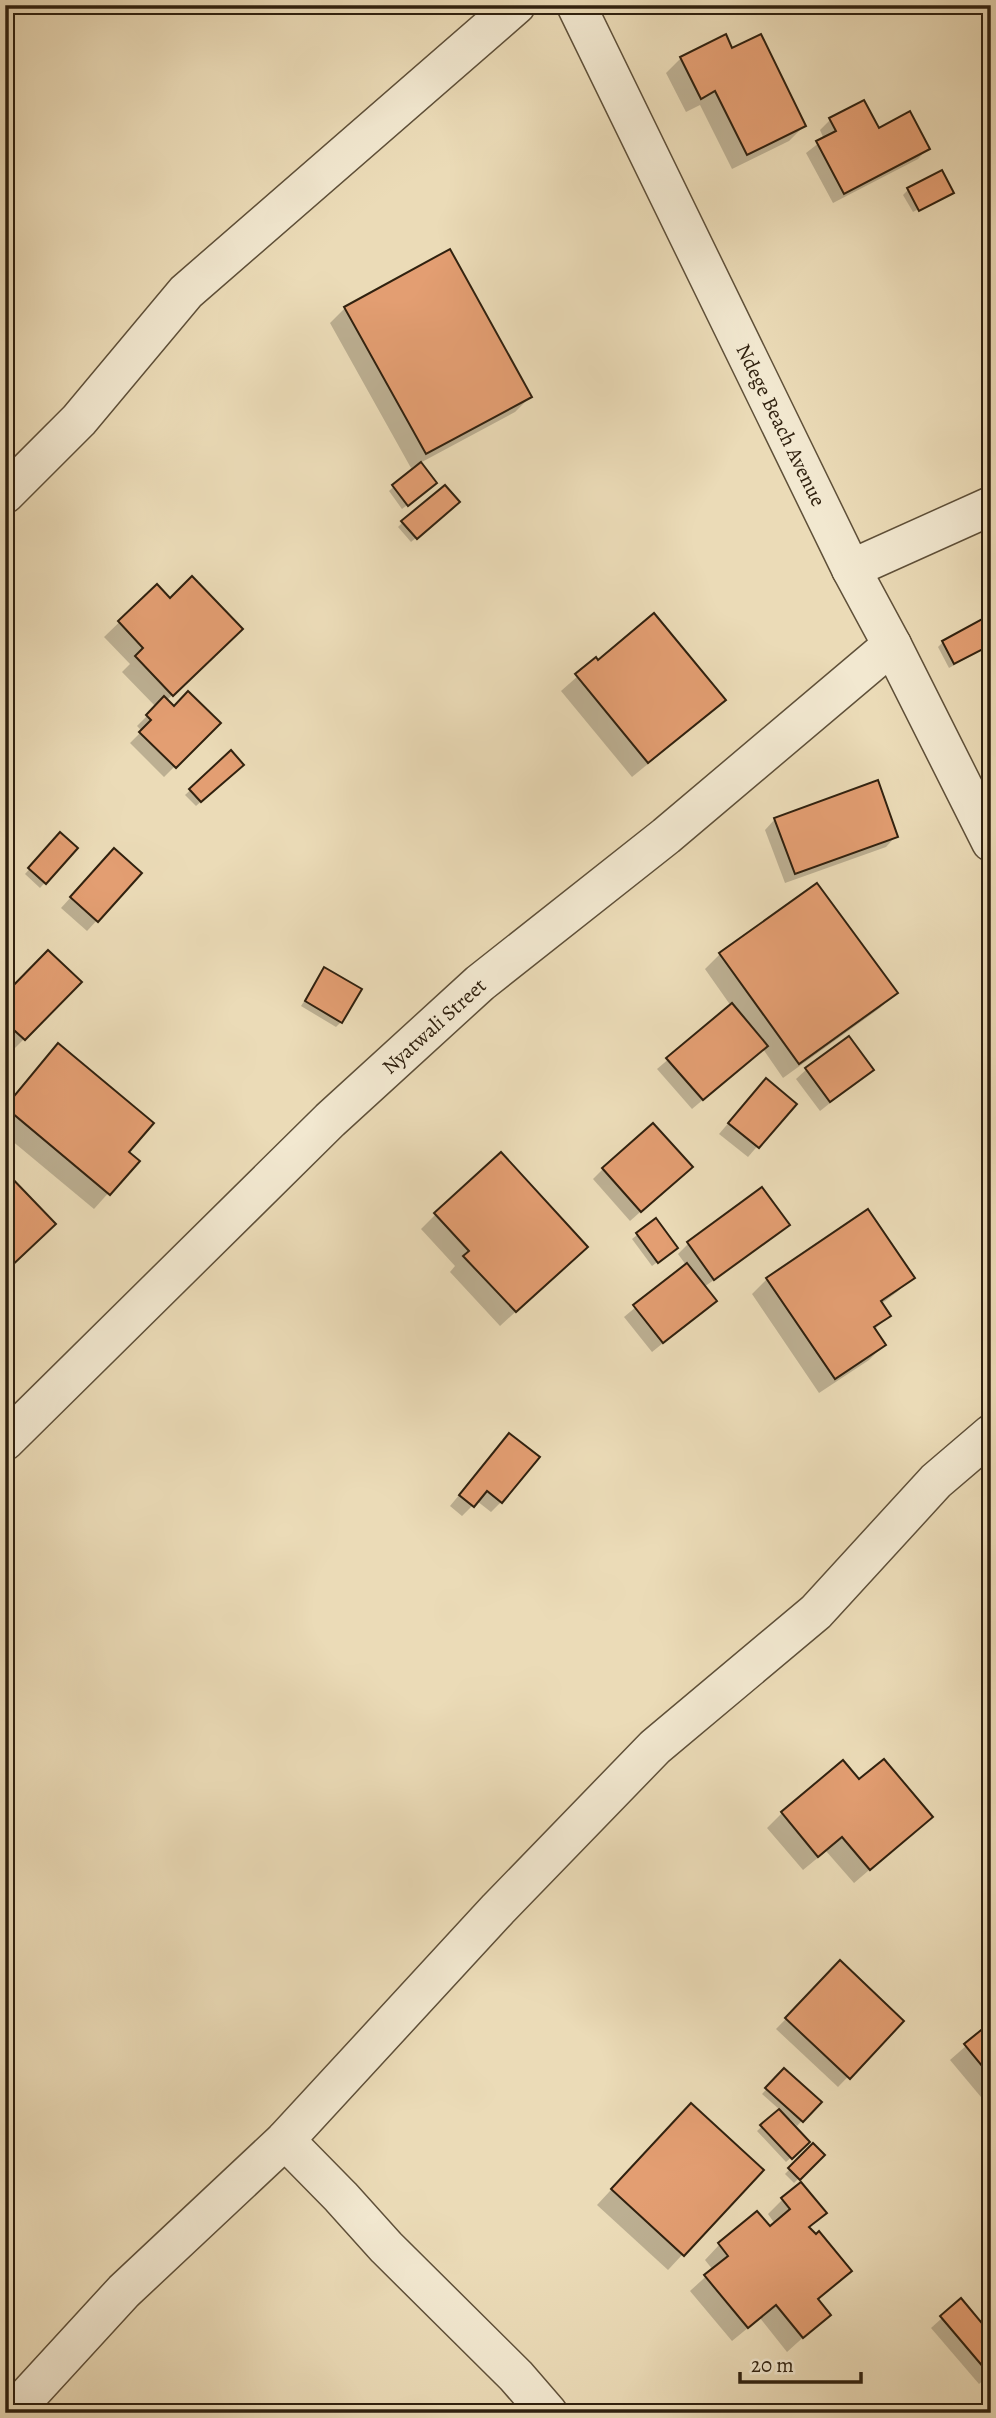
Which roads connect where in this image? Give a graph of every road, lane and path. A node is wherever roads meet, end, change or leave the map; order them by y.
1 (516, 5) edge
2 (576, 5) edge
3 (5, 494) edge
4 (991, 506) edge
5 (851, 569) junction
6 (892, 645) junction
7 (991, 842) edge
8 (991, 1434) edge
9 (5, 1441) edge
10 (285, 2140) junction
11 (12, 2413) edge
12 (548, 2413) edge

1 - 3 street
2 - 5 street, Ndege Beach Avenue
4 - 5 street
5 - 6 street, Ndege Beach Avenue
6 - 7 street, Ndege Beach Avenue
6 - 9 street, Nyatwali Street
8 - 10 street
10 - 11 street
10 - 12 street

